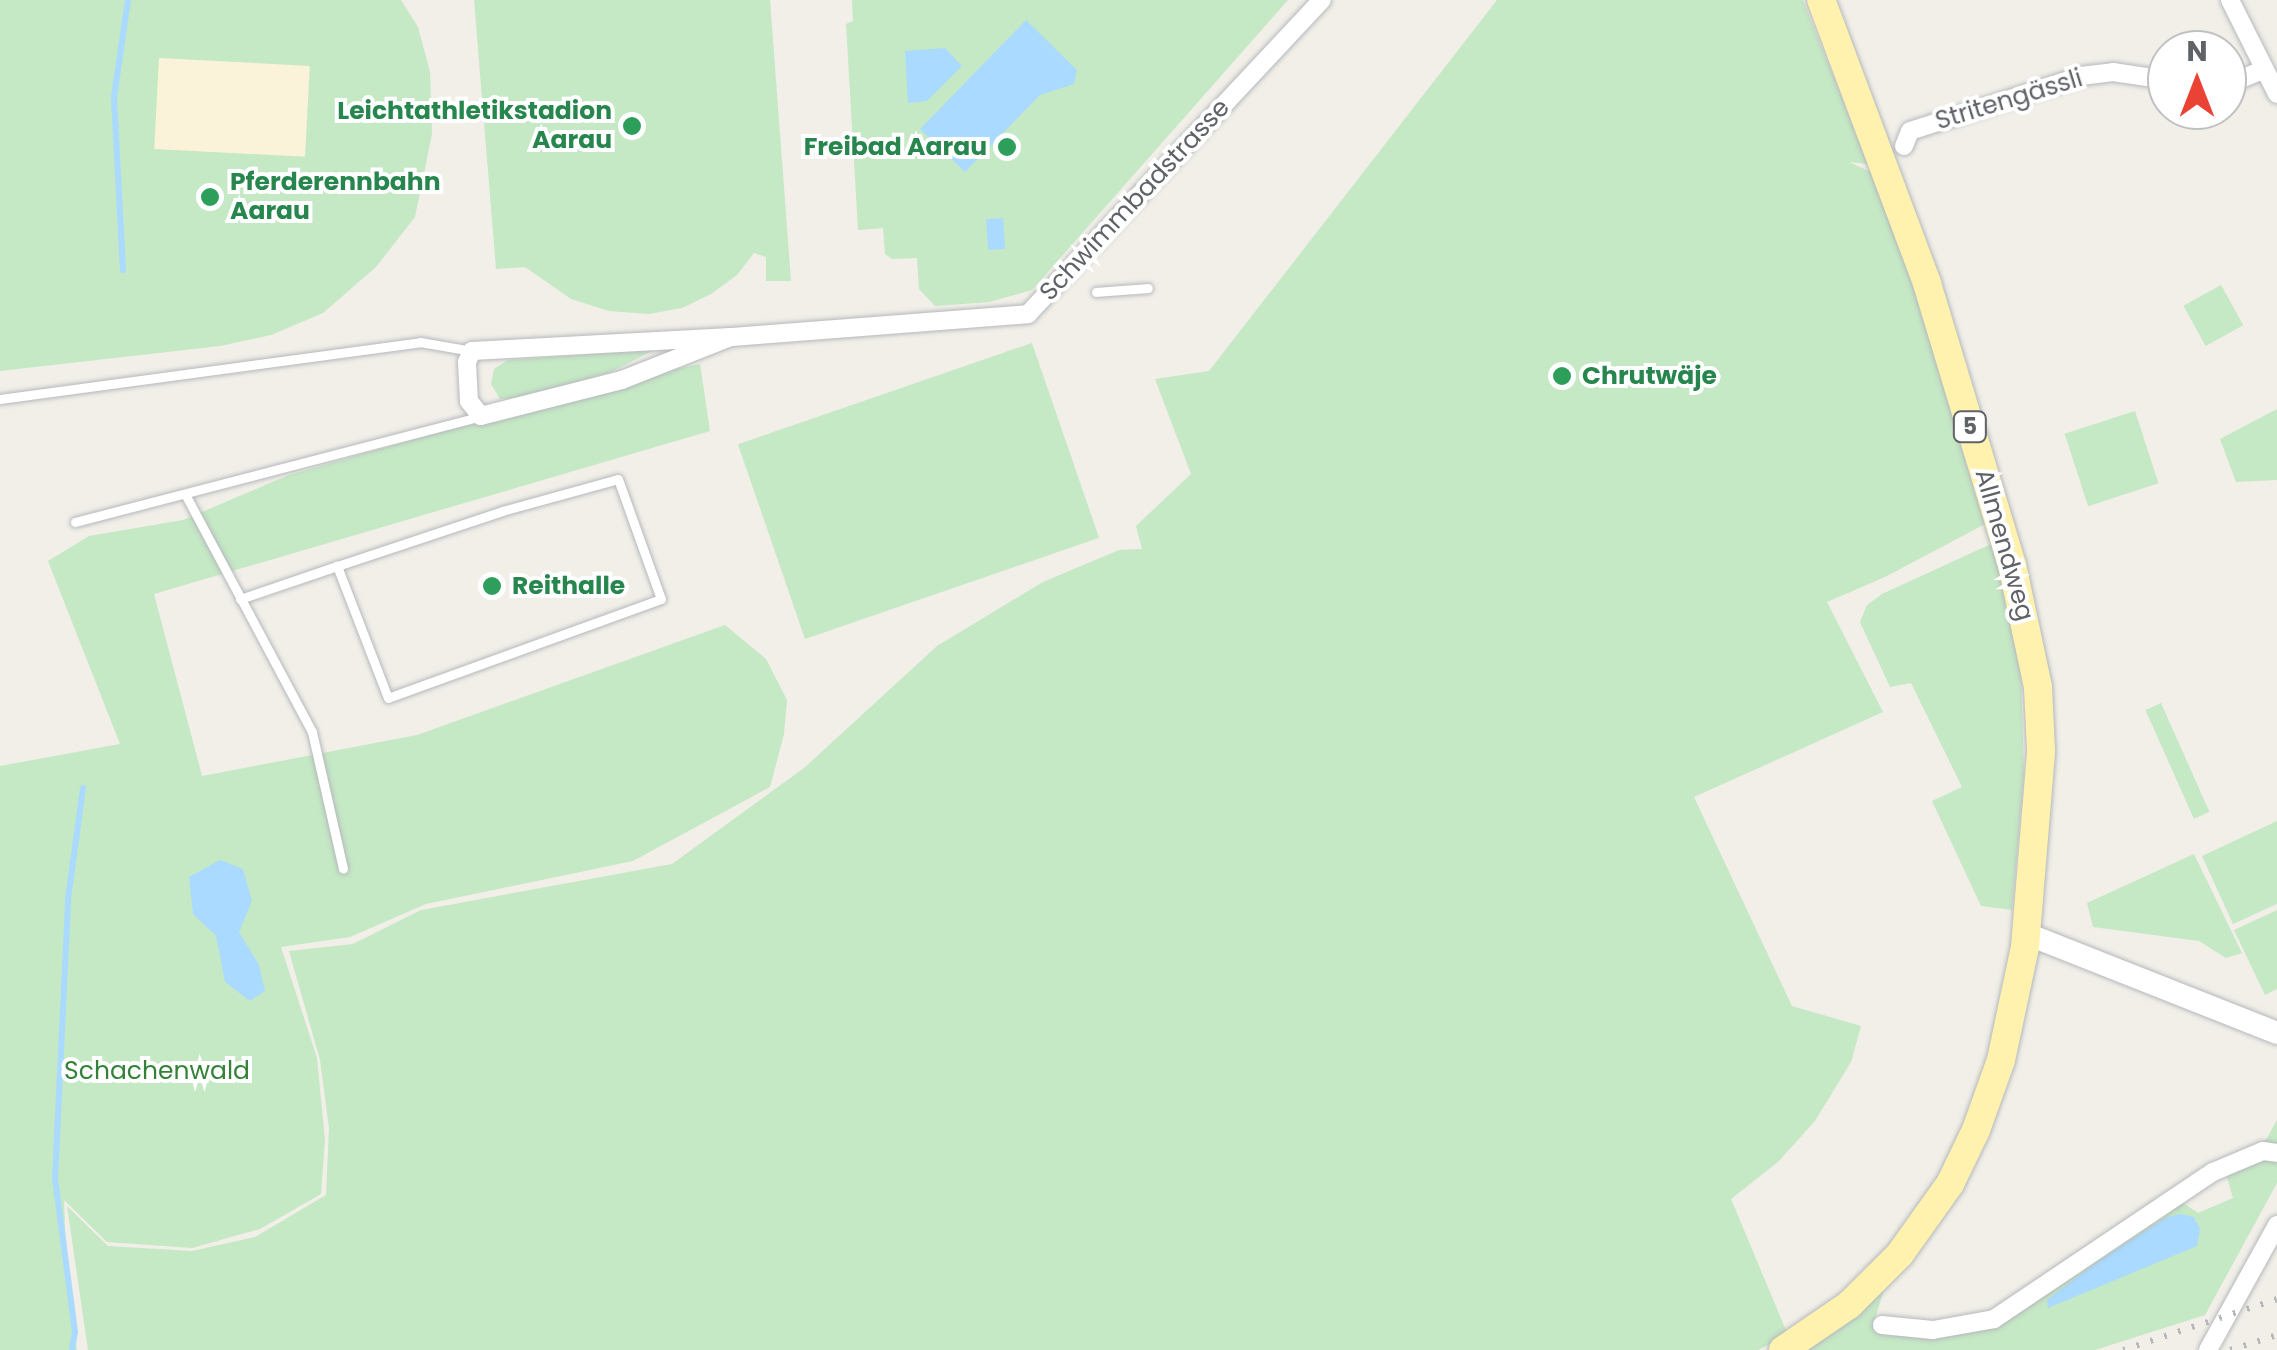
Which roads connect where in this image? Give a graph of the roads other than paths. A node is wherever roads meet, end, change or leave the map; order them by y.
1 (1322, 0) edge
2 (1821, 0) edge
3 (2230, 0) edge
4 (2268, 68) edge
5 (2147, 77) edge
6 (2277, 94) edge
7 (1897, 140) junction
8 (1148, 288) dead end
9 (1096, 292) dead end
10 (731, 337) junction
11 (472, 351) junction
12 (0, 399) edge
13 (481, 416) junction
14 (186, 494) junction
15 (76, 522) dead end
16 (337, 566) junction
17 (240, 599) junction
18 (342, 869) dead end
19 (2026, 934) junction
20 (2277, 1033) edge
21 (2277, 1153) edge
22 (2277, 1225) edge
23 (1882, 1326) dead end
24 (1783, 1350) edge
25 (2208, 1350) edge

1 - 10 street, Schwimmbadstrasse
2 - 7 main road, Allmendweg / 5
3 - 4 street
4 - 6 street
5 - 7 street, Stritengässli
7 - 19 main road, Allmendweg / 5
8 - 9 lane
10 - 11 street, Schwimmbadstrasse
10 - 13 street, Schwimmbadstrasse
11 - 12 lane
11 - 13 street
13 - 14 lane
14 - 15 lane
14 - 17 lane
16 - 16 lane
16 - 17 lane
17 - 18 lane
19 - 20 street
19 - 24 main road, 5
21 - 23 street
22 - 25 street

